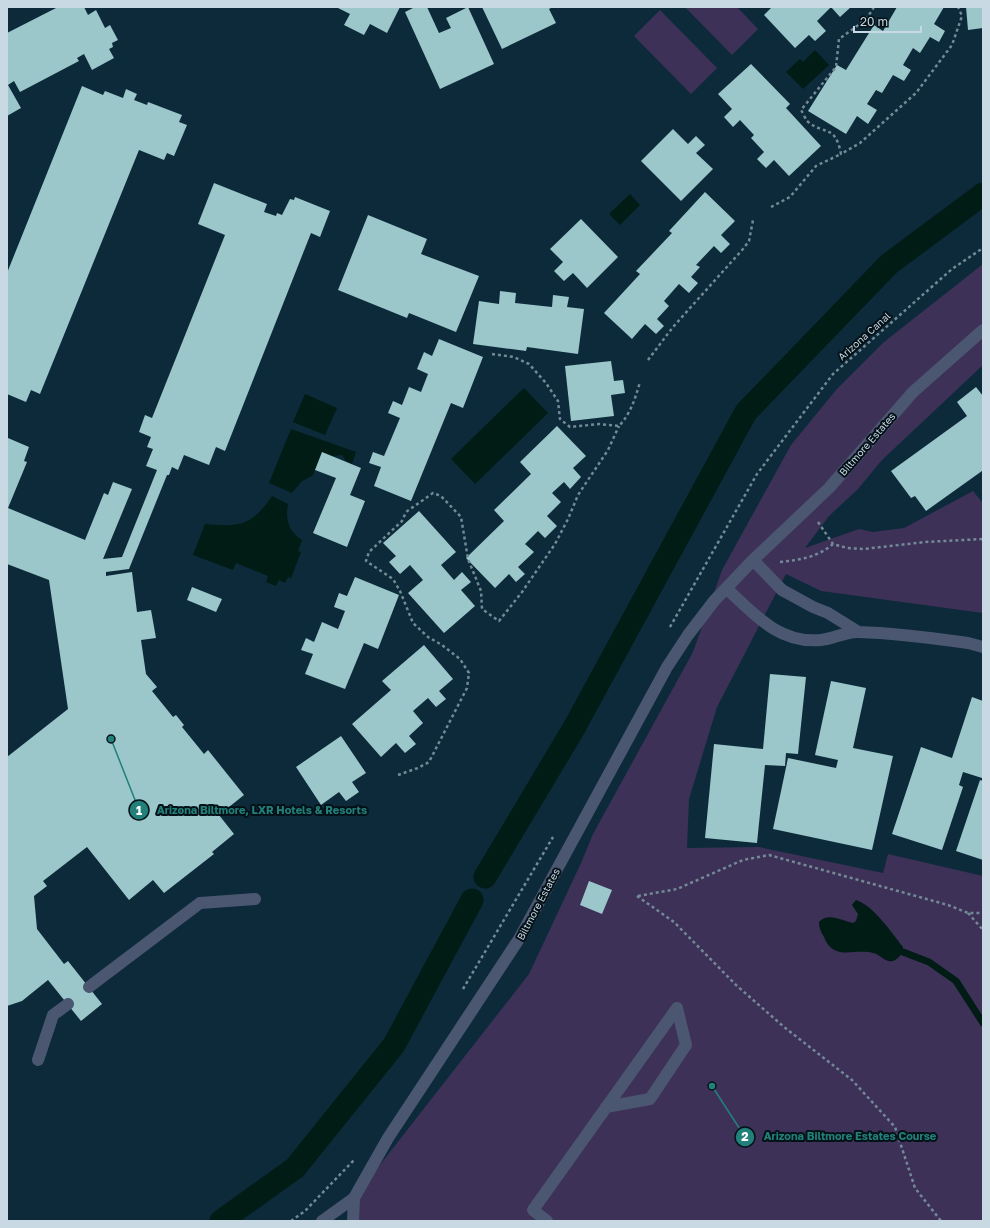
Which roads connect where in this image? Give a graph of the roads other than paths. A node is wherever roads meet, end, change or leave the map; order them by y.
1 (983, 330) edge
2 (753, 560) junction
3 (726, 588) junction
4 (857, 631) junction
5 (983, 647) edge
6 (255, 898) dead end
7 (89, 987) dead end
8 (68, 1004) dead end
9 (38, 1060) dead end
10 (606, 1107) junction
11 (354, 1198) junction
12 (322, 1221) edge
13 (353, 1221) edge
14 (547, 1221) edge

1 - 2 street, Biltmore Estates
2 - 3 street, Biltmore Estates
2 - 4 street
3 - 4 street
3 - 11 street, Biltmore Estates
4 - 5 street
6 - 7 street
8 - 9 street
10 - 10 street
10 - 14 street
11 - 12 street
11 - 13 street, Biltmore Estates

